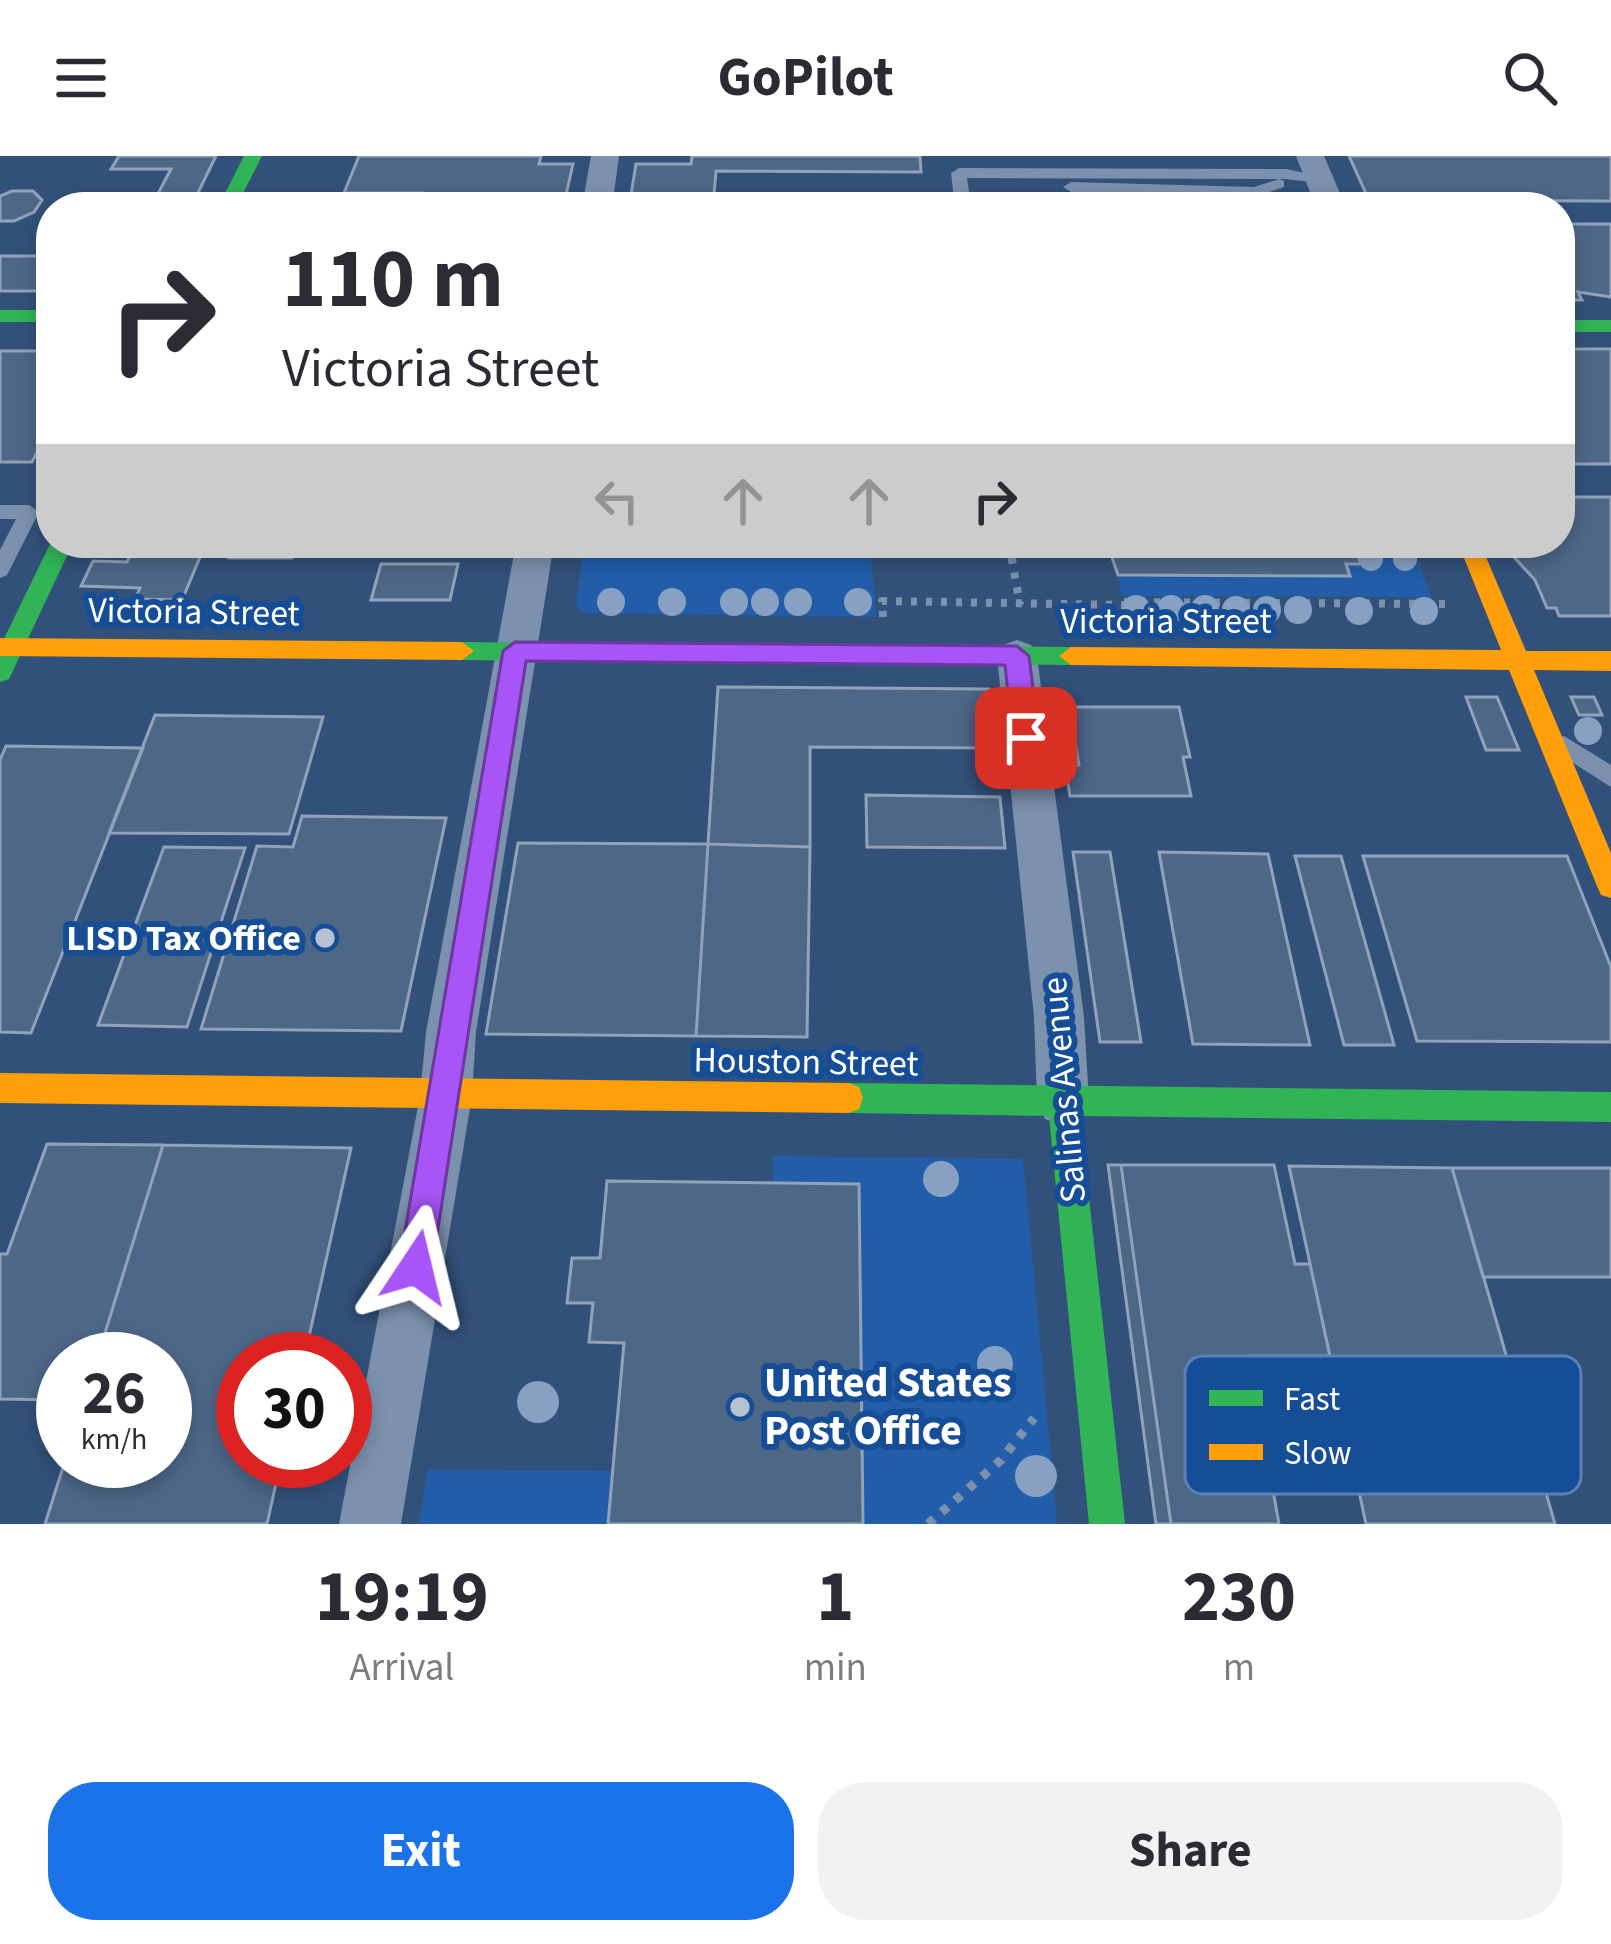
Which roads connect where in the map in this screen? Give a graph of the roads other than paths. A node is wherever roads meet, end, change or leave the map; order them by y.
1 (253, 156) edge
2 (605, 156) edge
3 (1315, 167) edge
4 (959, 180) junction
5 (235, 192) edge
6 (599, 192) edge
7 (961, 192) edge
8 (0, 316) edge
9 (36, 316) edge
10 (1575, 326) edge
11 (1611, 326) edge
12 (0, 512) edge
13 (45, 558) edge
14 (55, 558) edge
15 (533, 558) edge
16 (1474, 558) edge
17 (0, 569) edge
18 (1022, 633) junction
19 (515, 651) junction
20 (4, 655) edge
21 (1517, 659) junction
22 (1611, 661) edge
23 (1549, 736) junction
24 (1611, 776) edge
25 (1611, 886) edge
26 (0, 1088) edge
27 (446, 1096) junction
28 (1063, 1101) junction
29 (1611, 1107) edge
30 (370, 1524) edge
31 (1107, 1524) edge

1 - 5 main road
2 - 6 street
3 - 4 lane
3 - 4 lane
4 - 7 lane
8 - 9 main road
10 - 11 main road
12 - 17 lane
13 - 17 lane
14 - 20 main road
15 - 19 street
16 - 21 main road
18 - 19 main road, Victoria Street
18 - 21 main road, Victoria Street
18 - 28 street, Salinas Avenue
19 - 20 main road, Victoria Street
19 - 27 street
21 - 22 main road, Victoria Street
21 - 23 main road
23 - 24 lane
23 - 25 main road
26 - 27 main road, Houston Street
27 - 28 main road, Houston Street
27 - 30 street
28 - 29 main road, Houston Street
28 - 31 main road, Salinas Avenue

